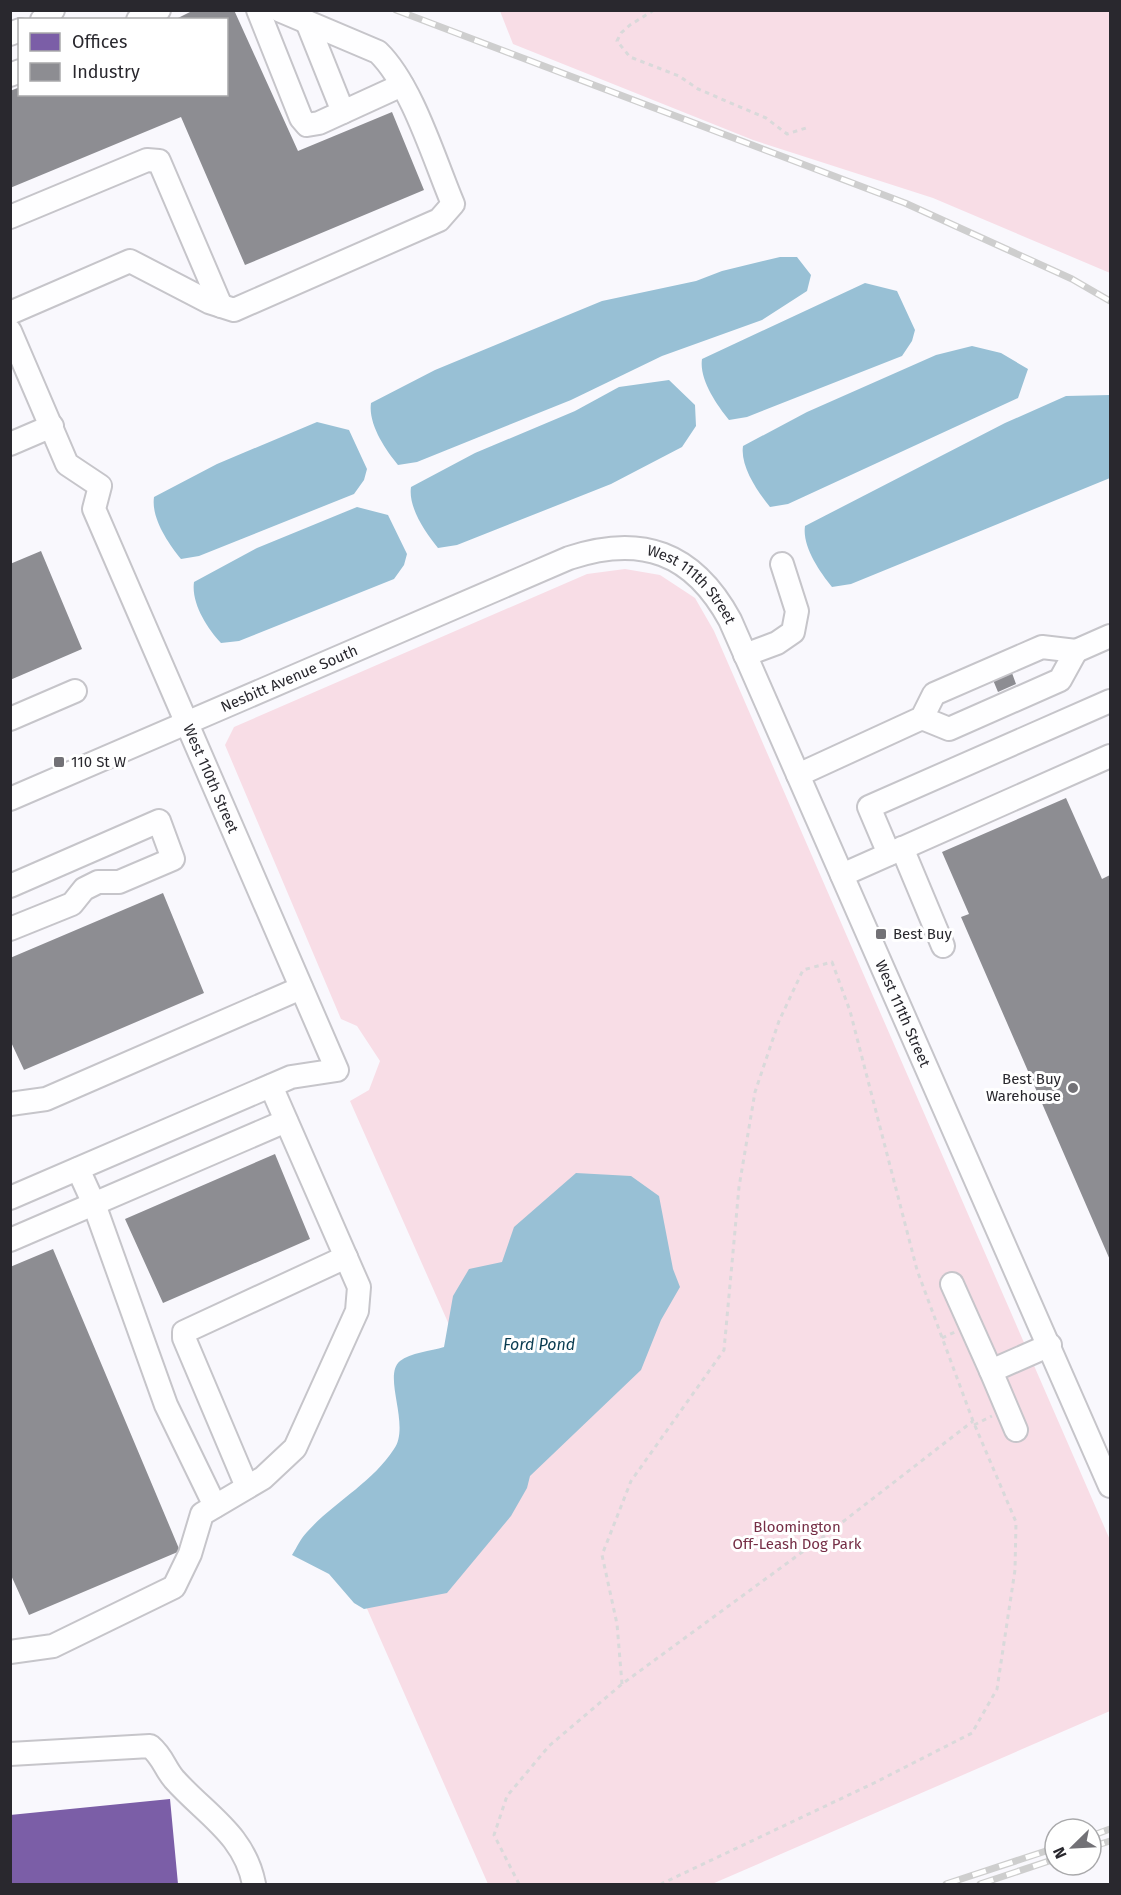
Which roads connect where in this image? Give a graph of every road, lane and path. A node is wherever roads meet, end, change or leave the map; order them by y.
1 (159, 10) edge
2 (258, 10) edge
3 (279, 10) edge
4 (654, 10) edge
5 (142, 18) edge
6 (307, 22) junction
7 (402, 85) junction
8 (343, 112) junction
9 (806, 128) dead end
10 (10, 217) edge
11 (221, 306) junction
12 (10, 313) edge
13 (10, 331) edge
14 (52, 426) junction
15 (10, 444) edge
16 (569, 558) joint
17 (782, 564) dead end
18 (1110, 636) edge
19 (1076, 651) junction
20 (745, 655) junction
21 (75, 691) dead end
22 (1110, 701) edge
23 (922, 718) junction
24 (10, 719) edge
25 (186, 723) junction
26 (1110, 756) edge
27 (798, 775) junction
28 (10, 799) edge
29 (896, 851) junction
30 (842, 875) junction
31 (10, 886) edge
32 (10, 929) edge
33 (943, 946) dead end
34 (301, 988) junction
35 (271, 1086) junction
36 (10, 1104) edge
37 (286, 1121) junction
38 (78, 1169) junction
39 (10, 1198) edge
40 (93, 1204) junction
41 (10, 1240) edge
42 (346, 1257) junction
43 (952, 1284) dead end
44 (1050, 1345) junction
45 (991, 1371) junction
46 (973, 1421) junction
47 (1016, 1430) dead end
48 (1110, 1486) edge
49 (247, 1487) junction
50 (215, 1506) junction
51 (10, 1652) edge
52 (622, 1684) junction
53 (10, 1754) edge
54 (254, 1884) edge
55 (519, 1884) edge
56 (661, 1884) edge

1 - 5 street
2 - 8 street
3 - 6 street
4 - 9 path
6 - 7 street
6 - 8 street
7 - 8 street
7 - 11 street
10 - 11 street
11 - 12 street
13 - 14 street
14 - 15 street
14 - 25 street, West 110th Street
16 - 20 street, West 111th Street
16 - 25 street, Nesbitt Avenue South
17 - 20 street
18 - 19 street
19 - 23 street
19 - 23 street
20 - 27 street, West 111th Street
21 - 24 street
22 - 29 street
23 - 27 street
25 - 28 street, Nesbitt Avenue South
25 - 34 street, West 110th Street
26 - 29 street
27 - 30 street, West 111th Street
29 - 30 street
29 - 33 street
30 - 44 street, West 111th Street
31 - 32 street
34 - 35 street, West 110th Street
34 - 36 street
35 - 37 street
35 - 38 street
37 - 40 street
37 - 42 street
38 - 39 street
38 - 40 street
40 - 41 street
40 - 50 street
42 - 49 street
42 - 49 street
43 - 45 street
44 - 45 street
44 - 48 street, West 111th Street
45 - 47 street
46 - 52 path
46 - 52 path
46 - 56 path
49 - 50 street
50 - 51 street
52 - 55 path
53 - 54 street

